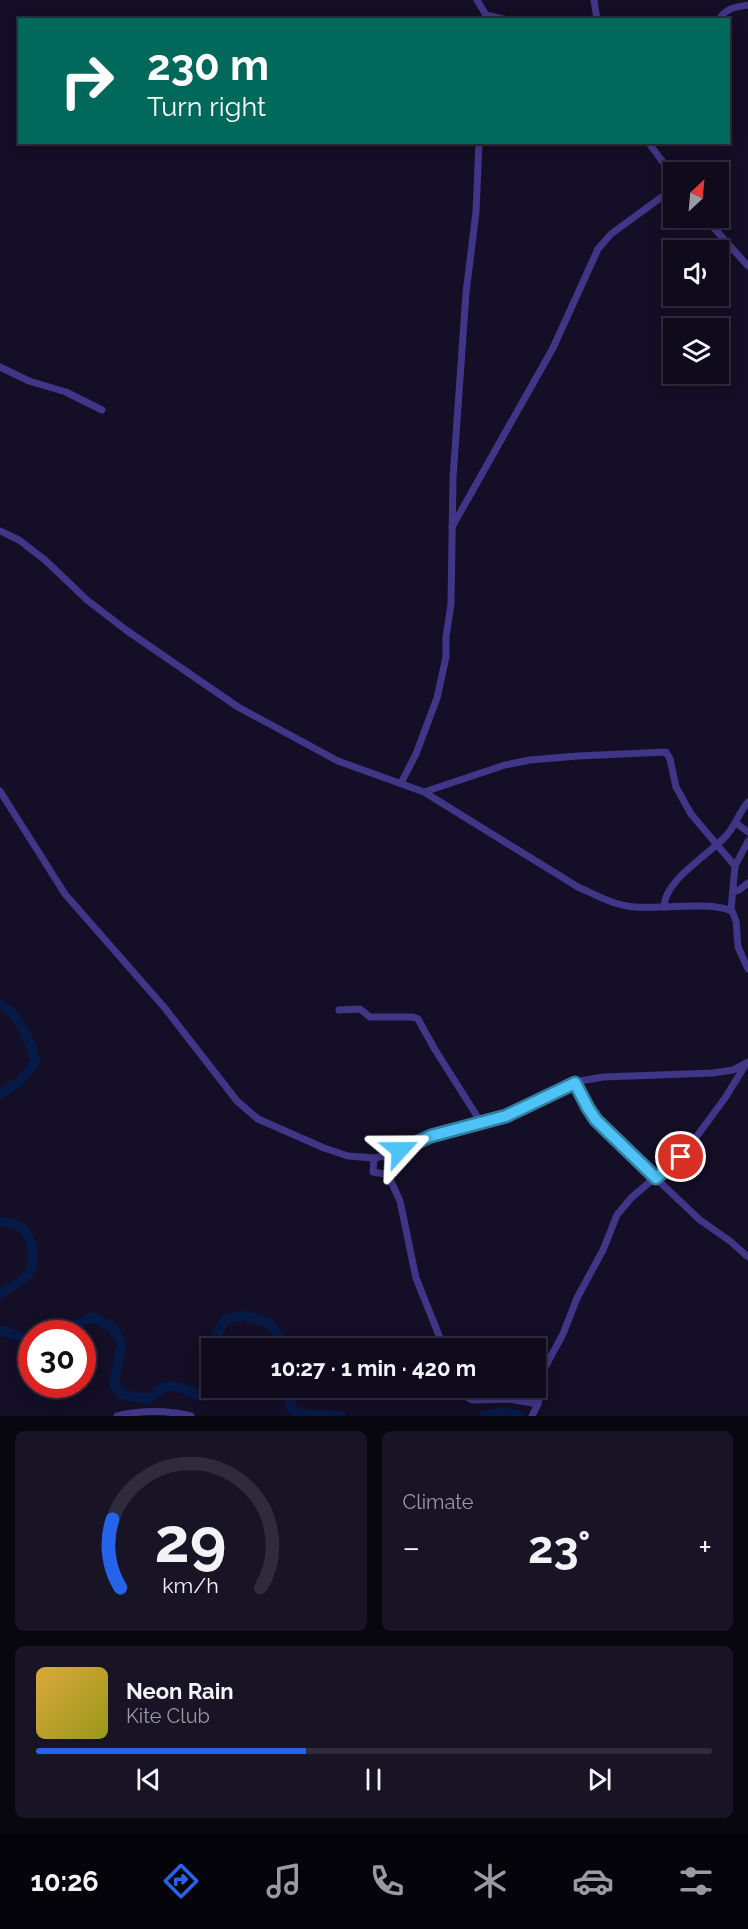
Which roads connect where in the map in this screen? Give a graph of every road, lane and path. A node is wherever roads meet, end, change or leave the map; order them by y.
1 (594, 0) edge
2 (478, 4) edge
3 (748, 4) edge
4 (499, 18) edge
5 (597, 18) edge
6 (720, 18) edge
7 (479, 144) edge
8 (649, 144) edge
9 (663, 162) edge
10 (663, 196) edge
11 (714, 228) edge
12 (748, 266) edge
13 (0, 368) edge
14 (102, 410) dead end
15 (452, 527) junction
16 (0, 531) edge
17 (401, 783) junction
18 (0, 791) edge
19 (424, 792) junction
20 (748, 802) edge
21 (736, 823) junction
22 (748, 832) edge
23 (748, 841) edge
24 (717, 844) junction
25 (735, 866) junction
26 (748, 883) edge
27 (733, 892) junction
28 (664, 907) junction
29 (731, 910) junction
30 (748, 969) edge
31 (339, 1010) dead end
32 (747, 1063) edge
33 (575, 1083) junction
34 (482, 1124) junction
35 (374, 1158) junction
36 (656, 1178) junction
37 (748, 1257) edge
38 (440, 1338) edge
39 (469, 1398) edge
40 (535, 1410) edge
41 (117, 1416) edge
42 (191, 1416) edge

1 - 5 street
2 - 4 street
3 - 6 street
7 - 15 street
8 - 9 street
10 - 15 street
11 - 12 street
13 - 14 street
15 - 17 street
16 - 17 street
17 - 19 street
18 - 35 street
19 - 24 street
19 - 28 street
20 - 21 street
21 - 22 street
21 - 24 street
23 - 25 street
24 - 25 street
24 - 28 street
25 - 27 street
26 - 27 street
27 - 29 street
28 - 29 street
29 - 30 street
31 - 34 street
32 - 33 street
32 - 36 street
33 - 34 street
33 - 36 street
34 - 35 street
35 - 38 street
36 - 37 street
36 - 40 street
39 - 40 street
41 - 42 street

